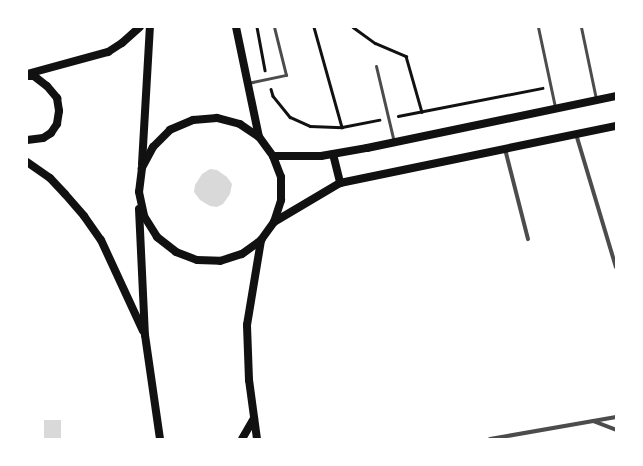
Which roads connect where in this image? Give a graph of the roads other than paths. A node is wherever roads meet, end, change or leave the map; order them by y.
1 (140, 27) edge
2 (150, 27) edge
3 (236, 27) edge
4 (274, 27) edge
5 (538, 27) edge
6 (580, 27) edge
7 (376, 66) dead end
8 (27, 75) edge
9 (247, 83) junction
10 (616, 96) edge
11 (596, 100) junction
12 (555, 109) junction
13 (616, 126) edge
14 (576, 134) junction
15 (259, 137) junction
16 (27, 140) edge
17 (394, 142) junction
18 (505, 149) junction
19 (333, 154) junction
20 (273, 156) junction
21 (27, 162) edge
22 (142, 168) junction
23 (340, 183) junction
24 (139, 192) junction
25 (274, 222) junction
26 (528, 239) dead end
27 (261, 240) junction
28 (616, 267) edge
29 (144, 335) junction
30 (616, 417) edge
31 (254, 418) junction
32 (593, 421) junction
33 (616, 430) edge
34 (160, 439) edge
35 (242, 439) edge
36 (257, 439) edge
37 (490, 439) edge

1 - 8 main road
2 - 22 main road
3 - 9 main road
4 - 9 lane
5 - 12 lane
6 - 11 lane
7 - 17 lane
8 - 16 main road
9 - 15 main road
10 - 11 main road
11 - 12 main road
12 - 17 main road
13 - 14 main road
14 - 18 main road
14 - 28 street
15 - 20 main road
15 - 22 main road
17 - 19 main road
18 - 23 main road
18 - 26 street
19 - 20 main road
19 - 23 main road
20 - 25 main road
21 - 29 main road
22 - 24 main road
23 - 25 main road
24 - 27 main road
24 - 29 main road
25 - 27 main road
27 - 31 main road
29 - 34 main road
30 - 32 street
31 - 35 main road
31 - 36 main road
32 - 33 street
32 - 37 street

